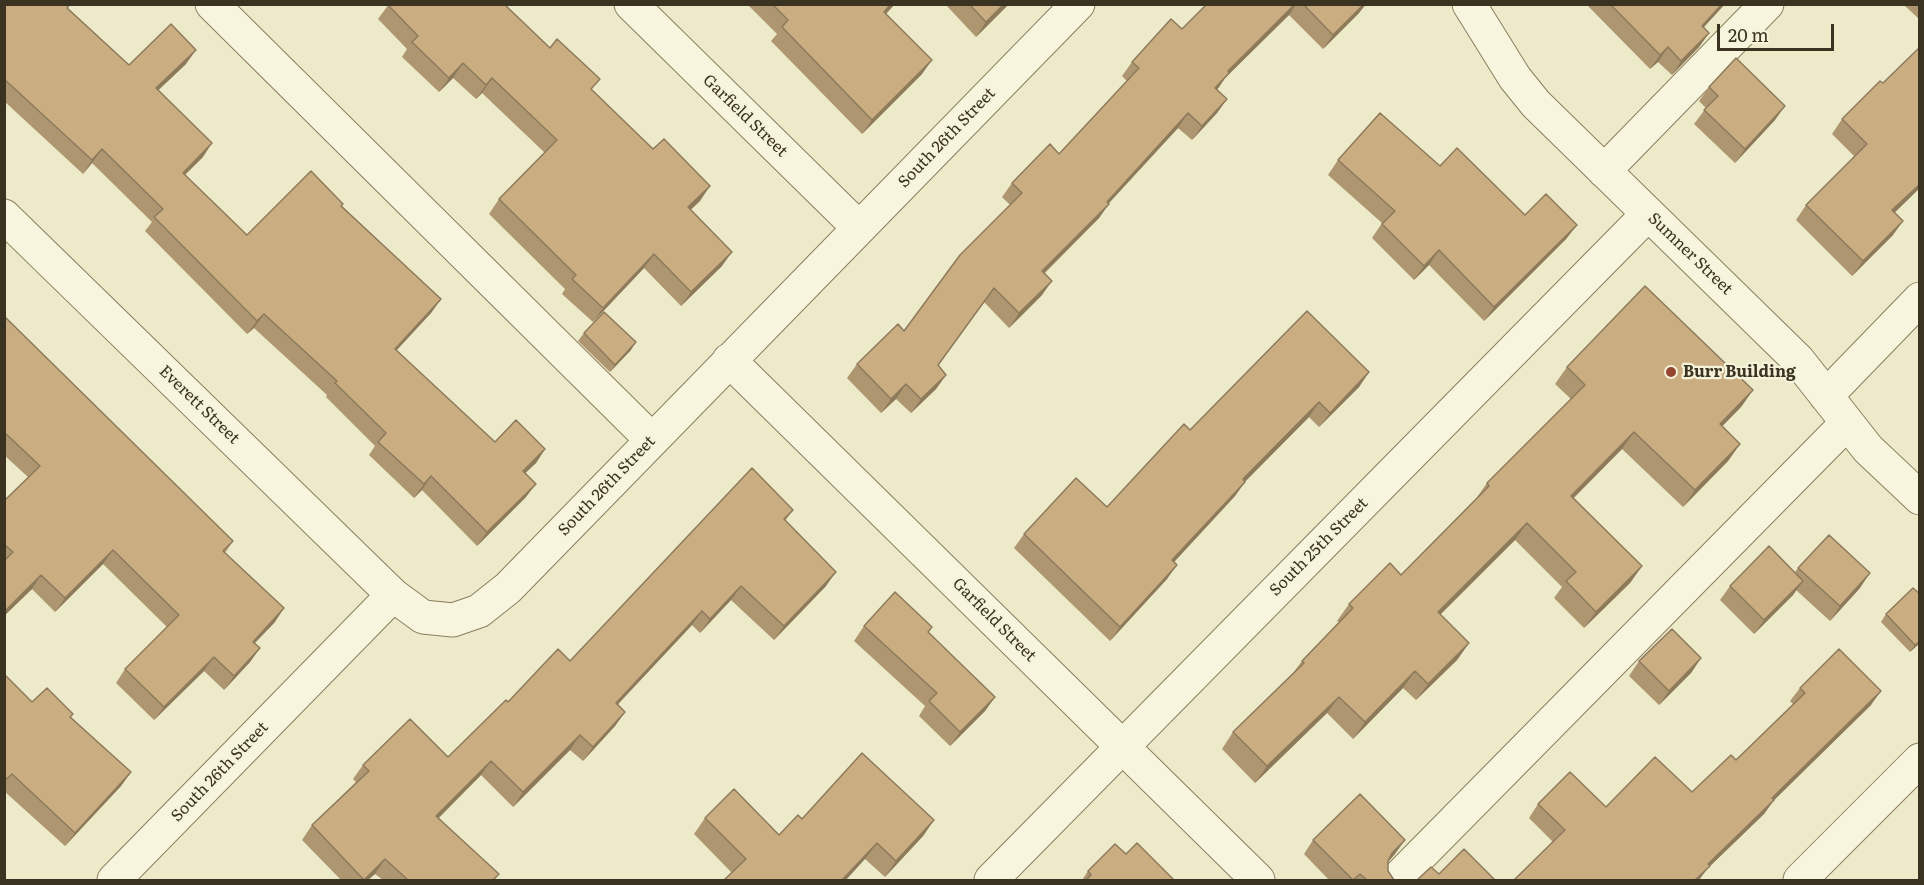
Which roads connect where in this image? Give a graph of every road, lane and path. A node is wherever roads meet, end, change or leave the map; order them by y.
1 (212, 4) edge
2 (631, 4) edge
3 (1469, 4) edge
4 (1767, 4) edge
5 (1063, 10) edge
6 (1604, 171) junction
7 (1648, 214) junction
8 (4, 216) edge
9 (859, 228) junction
10 (1920, 299) edge
11 (729, 360) junction
12 (1826, 396) junction
13 (1847, 423) junction
14 (652, 440) junction
15 (1920, 498) edge
16 (393, 595) junction
17 (1122, 747) junction
18 (1920, 760) edge
19 (114, 880) edge
20 (991, 880) edge
21 (1258, 880) edge
22 (1396, 880) edge
23 (1800, 880) edge

1 - 14 street
2 - 9 street, Garfield Street
3 - 6 street, Sumner Street
4 - 6 street
5 - 9 street, South 26th Street
6 - 7 street, Sumner Street
7 - 12 street, Sumner Street
7 - 17 street, South 25th Street
8 - 16 street, Everett Street
9 - 11 street, South 26th Street
10 - 12 street
11 - 14 street, South 26th Street
11 - 17 street, Garfield Street
12 - 13 street, Sumner Street
13 - 15 street, Sumner Street
13 - 22 street
14 - 16 street, South 26th Street
16 - 19 street, South 26th Street
17 - 20 street, South 25th Street
17 - 21 street, Garfield Street
18 - 23 street

